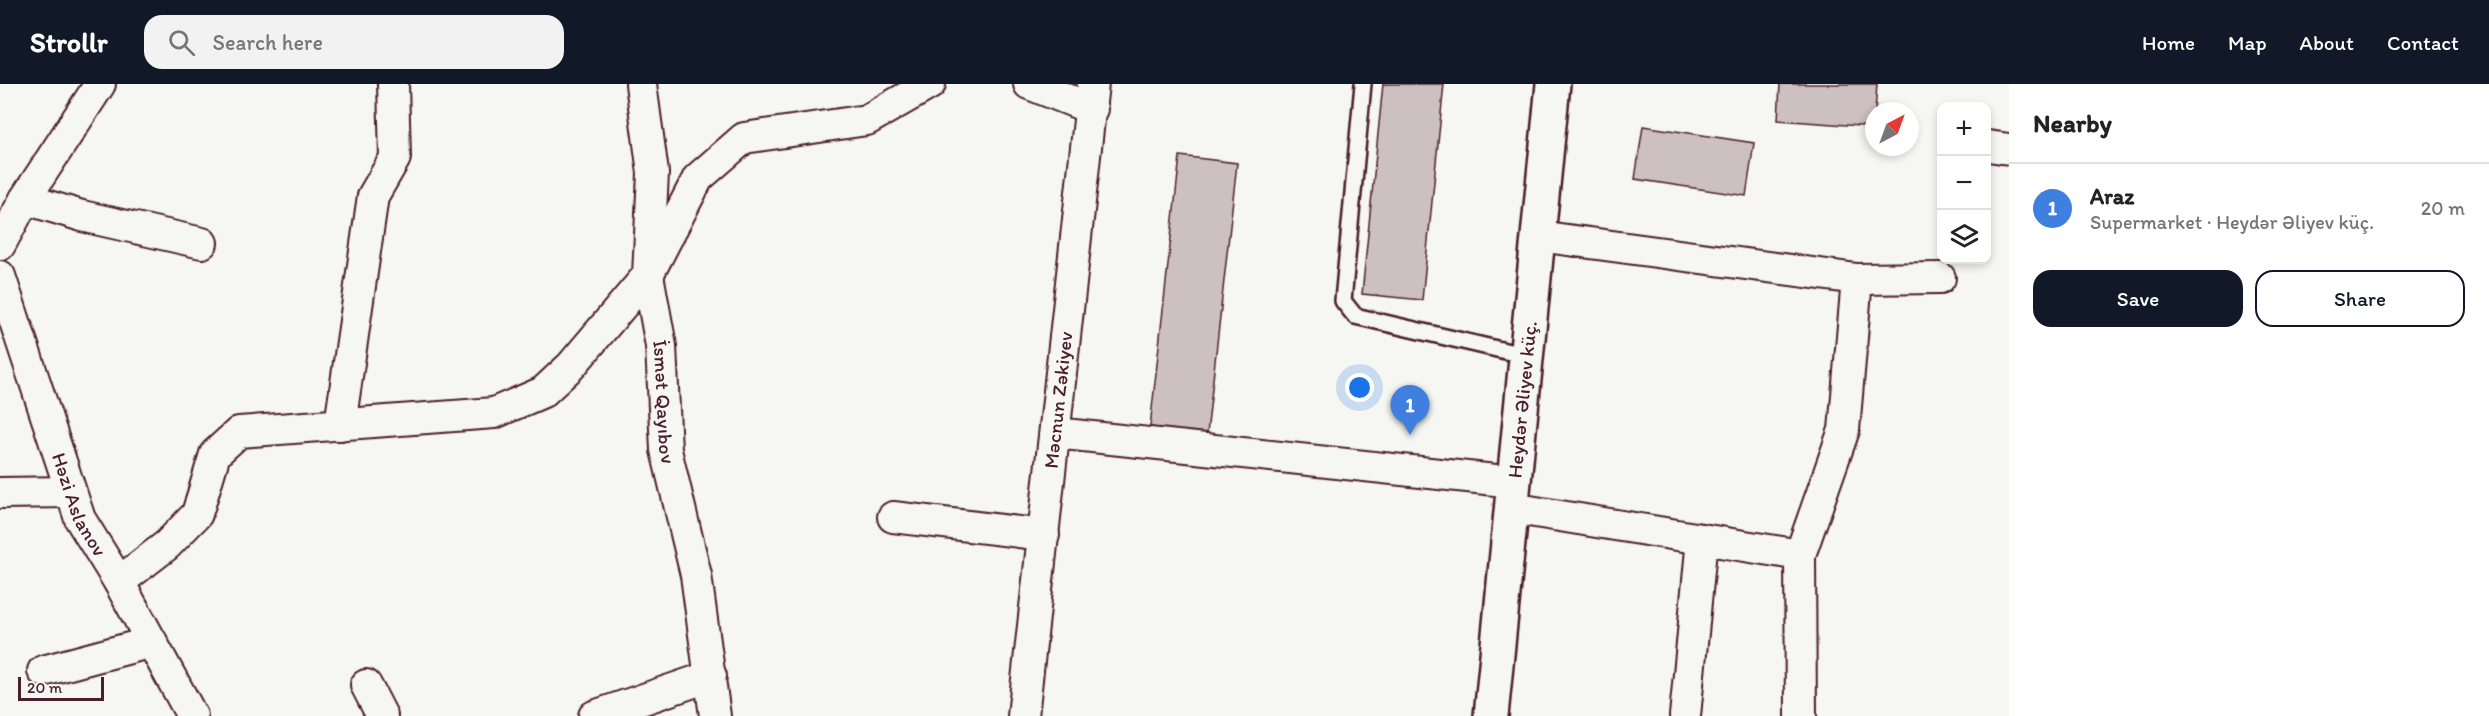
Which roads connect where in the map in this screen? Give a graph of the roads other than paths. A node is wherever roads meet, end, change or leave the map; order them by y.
1 (100, 84) edge
2 (393, 84) edge
3 (641, 84) edge
4 (930, 84) edge
5 (1029, 84) edge
6 (1363, 84) edge
7 (1553, 84) edge
8 (1093, 96) edge
9 (25, 198) junction
10 (1538, 236) junction
11 (202, 243) dead end
12 (0, 245) edge
13 (648, 275) junction
14 (0, 276) edge
15 (1940, 278) dead end
16 (1857, 279) junction
17 (1527, 356) junction
18 (340, 425) junction
19 (1056, 433) junction
20 (70, 492) junction
21 (0, 493) edge
22 (1513, 495) junction
23 (892, 517) dead end
24 (1044, 535) junction
25 (1702, 539) junction
26 (1800, 555) junction
27 (119, 582) junction
28 (152, 642) junction
29 (43, 671) dead end
30 (711, 676) junction
31 (366, 685) dead end
32 (192, 716) edge
33 (382, 716) edge
34 (594, 716) edge
35 (715, 716) edge
36 (1023, 716) edge
37 (1491, 716) edge
38 (1685, 716) edge
39 (1801, 716) edge

1 - 9 street
2 - 18 street
3 - 13 street, İsmət Qayıbov
4 - 13 street
5 - 8 street
6 - 17 lane
7 - 10 main road, Heydər Əliyev küç.
8 - 19 street, Məcnun Zəkiyev
9 - 11 street
9 - 12 street
10 - 16 street
10 - 17 main road, Heydər Əliyev küç.
13 - 18 street
13 - 30 street, İsmət Qayıbov
14 - 20 street, Həzi Aslanov
15 - 16 street
16 - 26 street
17 - 22 main road, Heydər Əliyev küç.
18 - 27 street
19 - 22 street
19 - 24 street, Məcnun Zəkiyev
20 - 21 street
20 - 27 street, Həzi Aslanov
22 - 25 street
22 - 37 main road, Heydər Əliyev küç.
23 - 24 street
24 - 36 street, Məcnun Zəkiyev
25 - 26 street
25 - 38 street
26 - 39 street
27 - 28 street, Həzi Aslanov
28 - 29 street
28 - 32 street, Həzi Aslanov
30 - 34 street
30 - 35 street, İsmət Qayıbov
31 - 33 street

